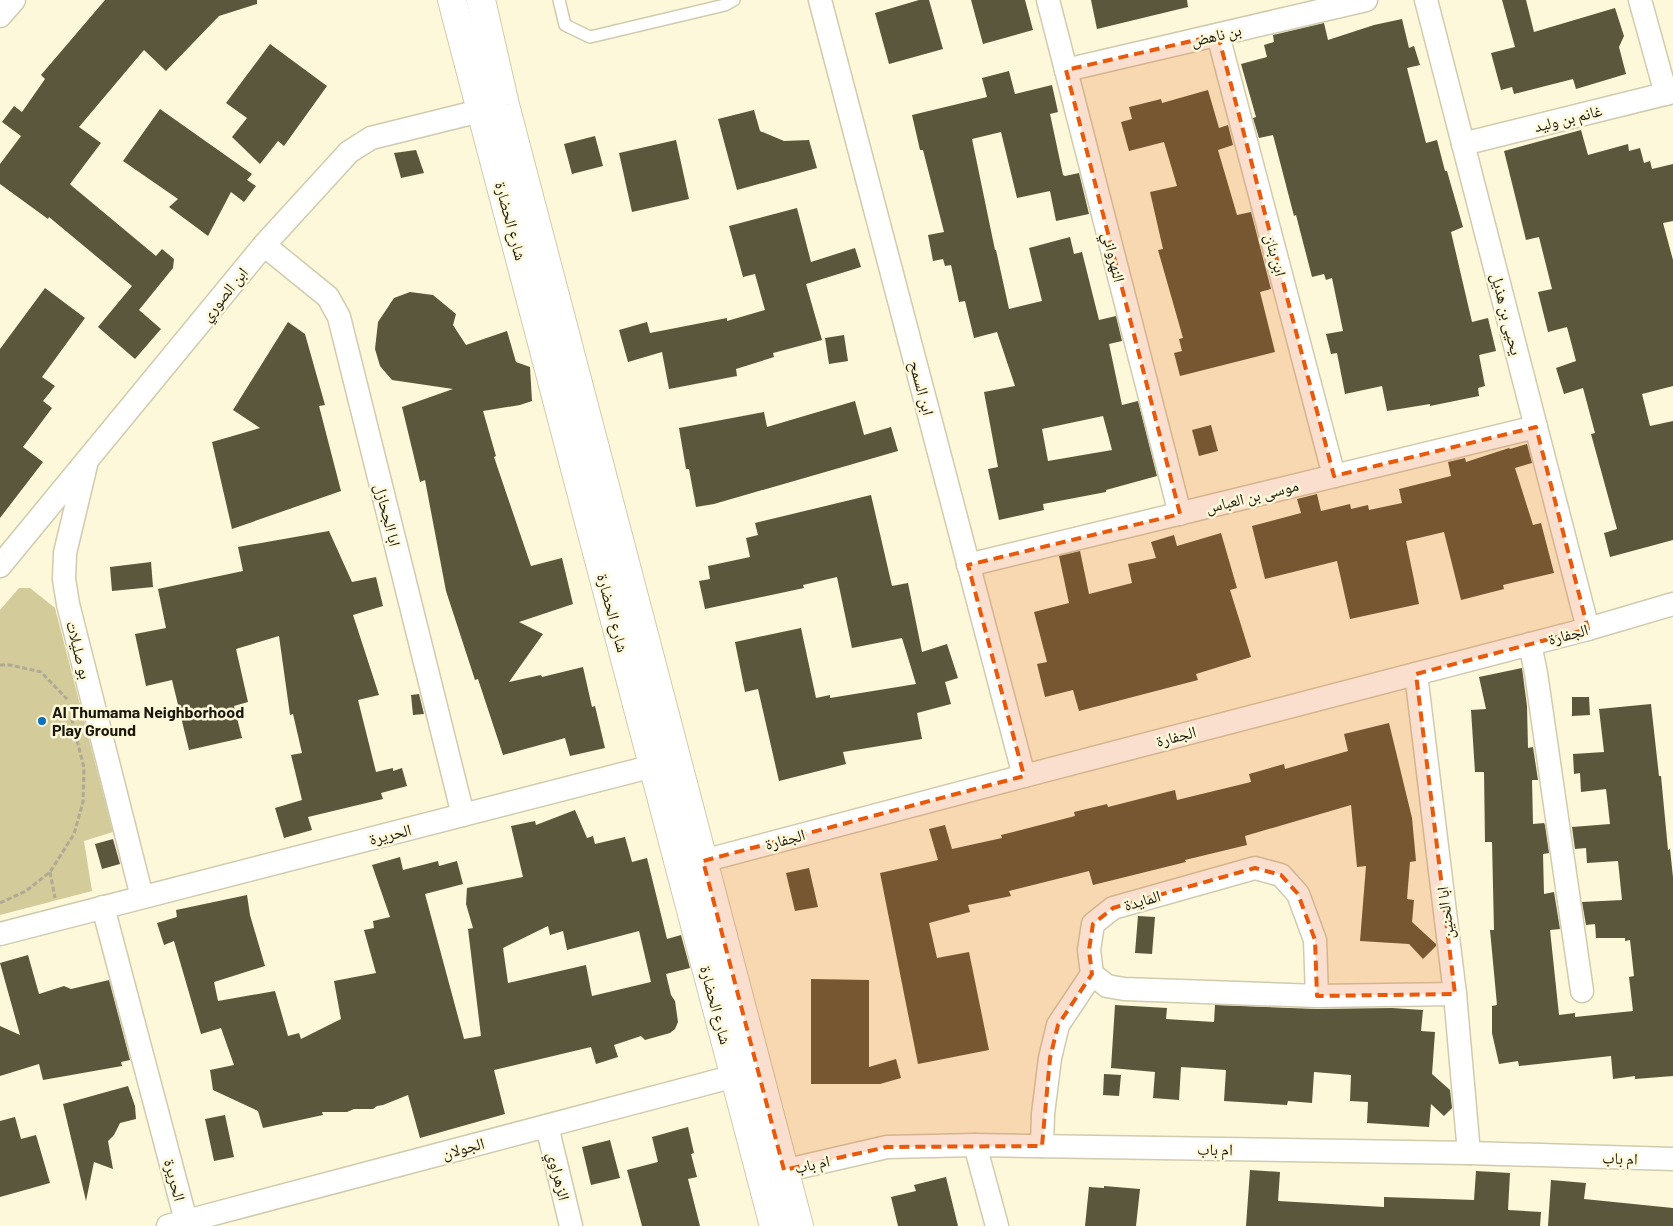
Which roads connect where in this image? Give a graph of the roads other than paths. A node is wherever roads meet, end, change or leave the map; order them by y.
1 (14, 0) edge
2 (452, 0) edge
3 (481, 0) edge
4 (559, 0) edge
5 (734, 0) edge
6 (820, 0) edge
7 (1048, 0) edge
8 (1366, 0) edge
9 (1426, 0) edge
10 (1640, 0) edge
11 (0, 16) edge
12 (1218, 35) junction
13 (1066, 70) junction
14 (1670, 93) edge
15 (493, 108) junction
16 (1463, 144) junction
17 (264, 245) junction
18 (1536, 427) junction
19 (87, 460) junction
20 (1334, 476) junction
21 (1180, 514) junction
22 (0, 566) edge
23 (968, 566) junction
24 (1673, 604) edge
25 (1588, 629) junction
26 (1530, 644) junction
27 (1416, 674) junction
28 (665, 764) junction
29 (1024, 776) junction
30 (463, 816) junction
31 (692, 864) junction
32 (142, 897) junction
33 (103, 907) junction
34 (0, 934) edge
35 (1092, 974) junction
36 (1582, 991) dead end
37 (1455, 994) junction
38 (1317, 996) junction
39 (746, 1073) junction
40 (547, 1126) junction
41 (974, 1145) junction
42 (1042, 1146) junction
43 (1469, 1153) junction
44 (1673, 1159) edge
45 (773, 1173) junction
46 (177, 1224) edge
47 (572, 1226) edge
48 (774, 1226) edge
49 (799, 1226) edge
50 (997, 1226) edge

1 - 11 street
2 - 15 street, شارع الحضارة
3 - 15 street, شارع الحضارة
4 - 5 lane
6 - 23 street, ابن السمح
7 - 13 street, النهرواني
8 - 12 street, بن ناهض
9 - 16 street, يحيى بن هذيل
10 - 14 street
12 - 13 street, بن ناهض
12 - 20 street, ابن بنان
13 - 21 street, النهرواني
14 - 16 street, غانم بن وليد
15 - 17 street, ابن الصوري
15 - 28 street, شارع الحضارة
16 - 18 street, يحيى بن هذيل
17 - 19 street, ابن الصوري
17 - 30 street, ابا الجحازل
18 - 20 street, موسى بن العباس
18 - 25 street, يحيى بن هذيل
19 - 22 street, ابن الصوري
19 - 32 street, بو صليلات
20 - 21 street, موسى بن العباس
21 - 23 street, موسى بن العباس
23 - 29 street, ابن السمح
24 - 25 street, الجفارة
25 - 26 street, الجفارة
26 - 27 street, الجفارة
26 - 36 street
27 - 29 street, الجفارة
27 - 37 street, ابا الحنين
28 - 30 street, الحريرة
28 - 31 street, شارع الحضارة
29 - 31 street, الجفارة
30 - 32 street, الحريرة
31 - 39 street, شارع الحضارة
32 - 33 street, الحريرة
33 - 34 street, الحريرة
33 - 46 street, الحريرة
35 - 38 street
35 - 38 street, المايدة
35 - 42 street
37 - 38 street
37 - 43 street, ابا الحنين
39 - 40 street, الجولان
39 - 45 street, شارع الحضارة
40 - 46 street, الجولان
40 - 47 street, الزهراوي
41 - 42 street, ام باب
41 - 45 street, ام باب
41 - 50 street
42 - 43 street, ام باب
43 - 44 street, ام باب
45 - 48 street, شارع الحضارة
45 - 49 street, شارع الحضارة

